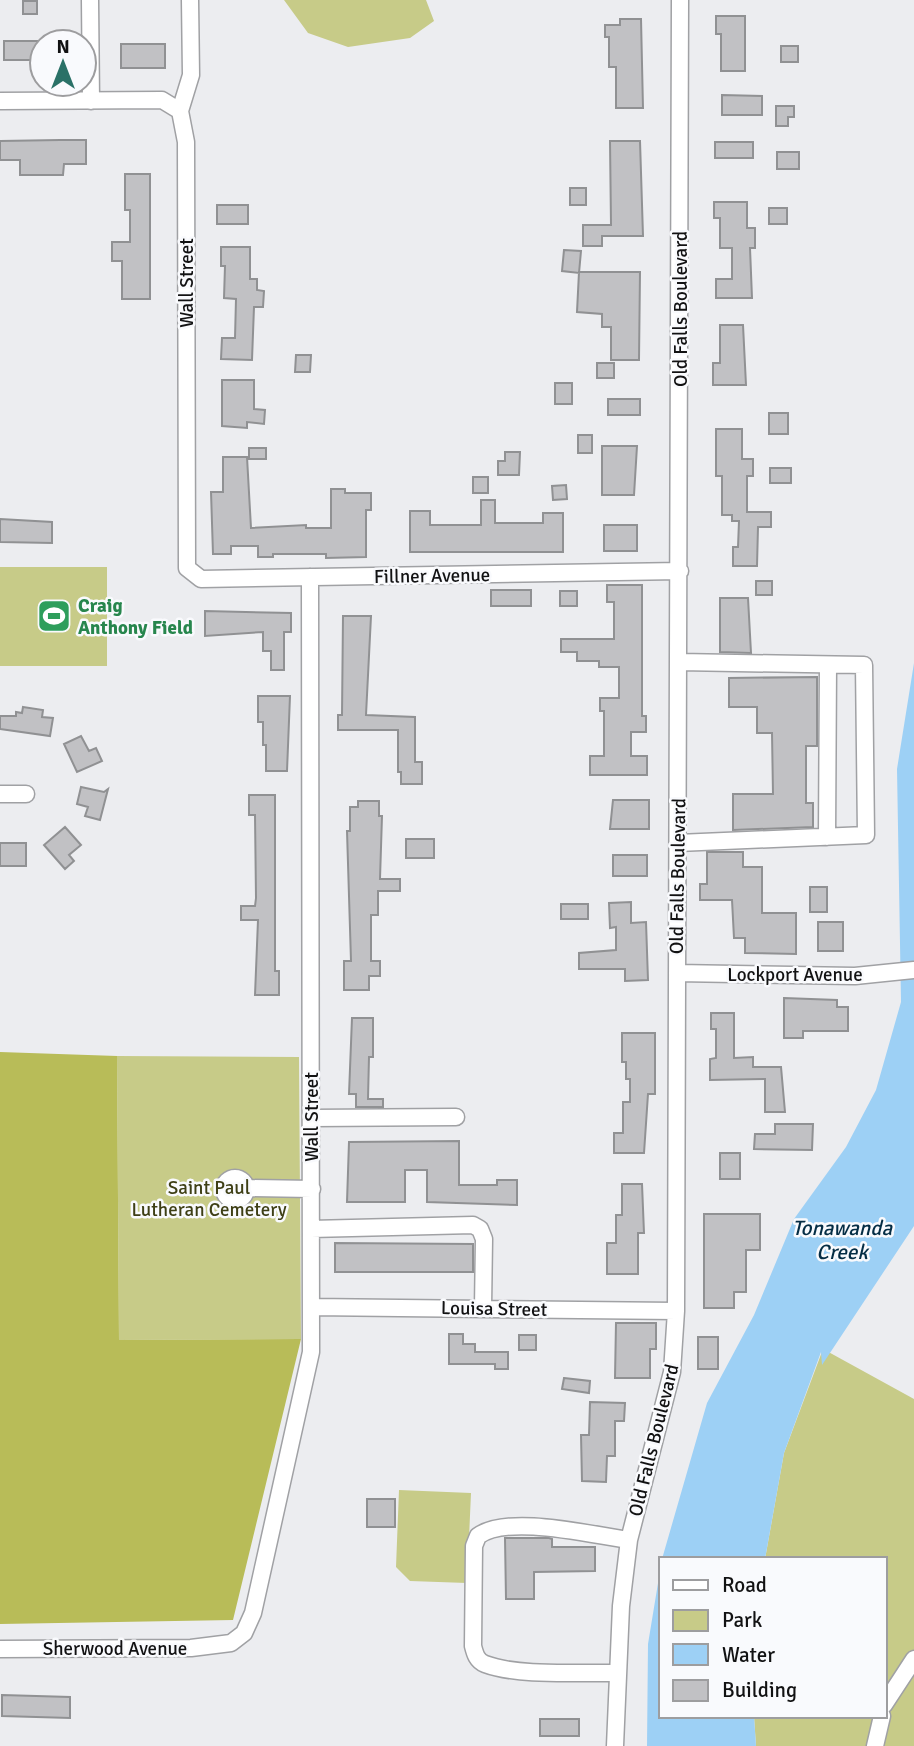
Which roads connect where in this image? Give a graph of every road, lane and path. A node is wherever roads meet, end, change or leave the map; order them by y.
1 (90, 0) edge
2 (190, 0) edge
3 (680, 0) edge
4 (0, 100) edge
5 (91, 101) junction
6 (180, 111) junction
7 (187, 568) joint
8 (680, 570) junction
9 (310, 577) junction
10 (679, 662) junction
11 (828, 665) junction
12 (26, 793) dead end
13 (0, 794) edge
14 (827, 836) junction
15 (678, 843) junction
16 (914, 970) edge
17 (677, 973) junction
18 (456, 1116) dead end
19 (311, 1118) junction
20 (246, 1188) dead end
21 (312, 1189) junction
22 (311, 1228) junction
23 (312, 1307) junction
24 (484, 1308) junction
25 (676, 1311) junction
26 (629, 1540) junction
27 (230, 1643) joint
28 (0, 1648) edge
29 (914, 1659) edge
30 (617, 1673) junction
31 (886, 1702) edge
32 (882, 1718) edge
33 (615, 1746) edge
34 (875, 1746) edge

1 - 5 street
2 - 6 street, Wall Street
3 - 8 street, Old Falls Boulevard
4 - 5 street
5 - 6 street
6 - 7 street, Wall Street
7 - 9 street, Fillner Avenue
8 - 9 street, Fillner Avenue
8 - 10 street, Old Falls Boulevard
9 - 19 street, Wall Street
10 - 11 street
10 - 15 street, Old Falls Boulevard
11 - 14 street
11 - 14 street
12 - 13 street
14 - 15 street
15 - 17 street, Old Falls Boulevard
16 - 17 street, Lockport Avenue
17 - 25 street, Old Falls Boulevard
18 - 19 street
19 - 21 street, Wall Street
20 - 21 street
21 - 22 street, Wall Street
22 - 23 street, Wall Street
22 - 24 street
23 - 24 street, Louisa Street
23 - 27 street, Wall Street
24 - 25 street, Louisa Street
25 - 26 street, Old Falls Boulevard
26 - 30 street, Old Falls Boulevard
26 - 30 street
27 - 28 street, Sherwood Avenue
29 - 31 street
30 - 33 street, Old Falls Boulevard
32 - 34 street

